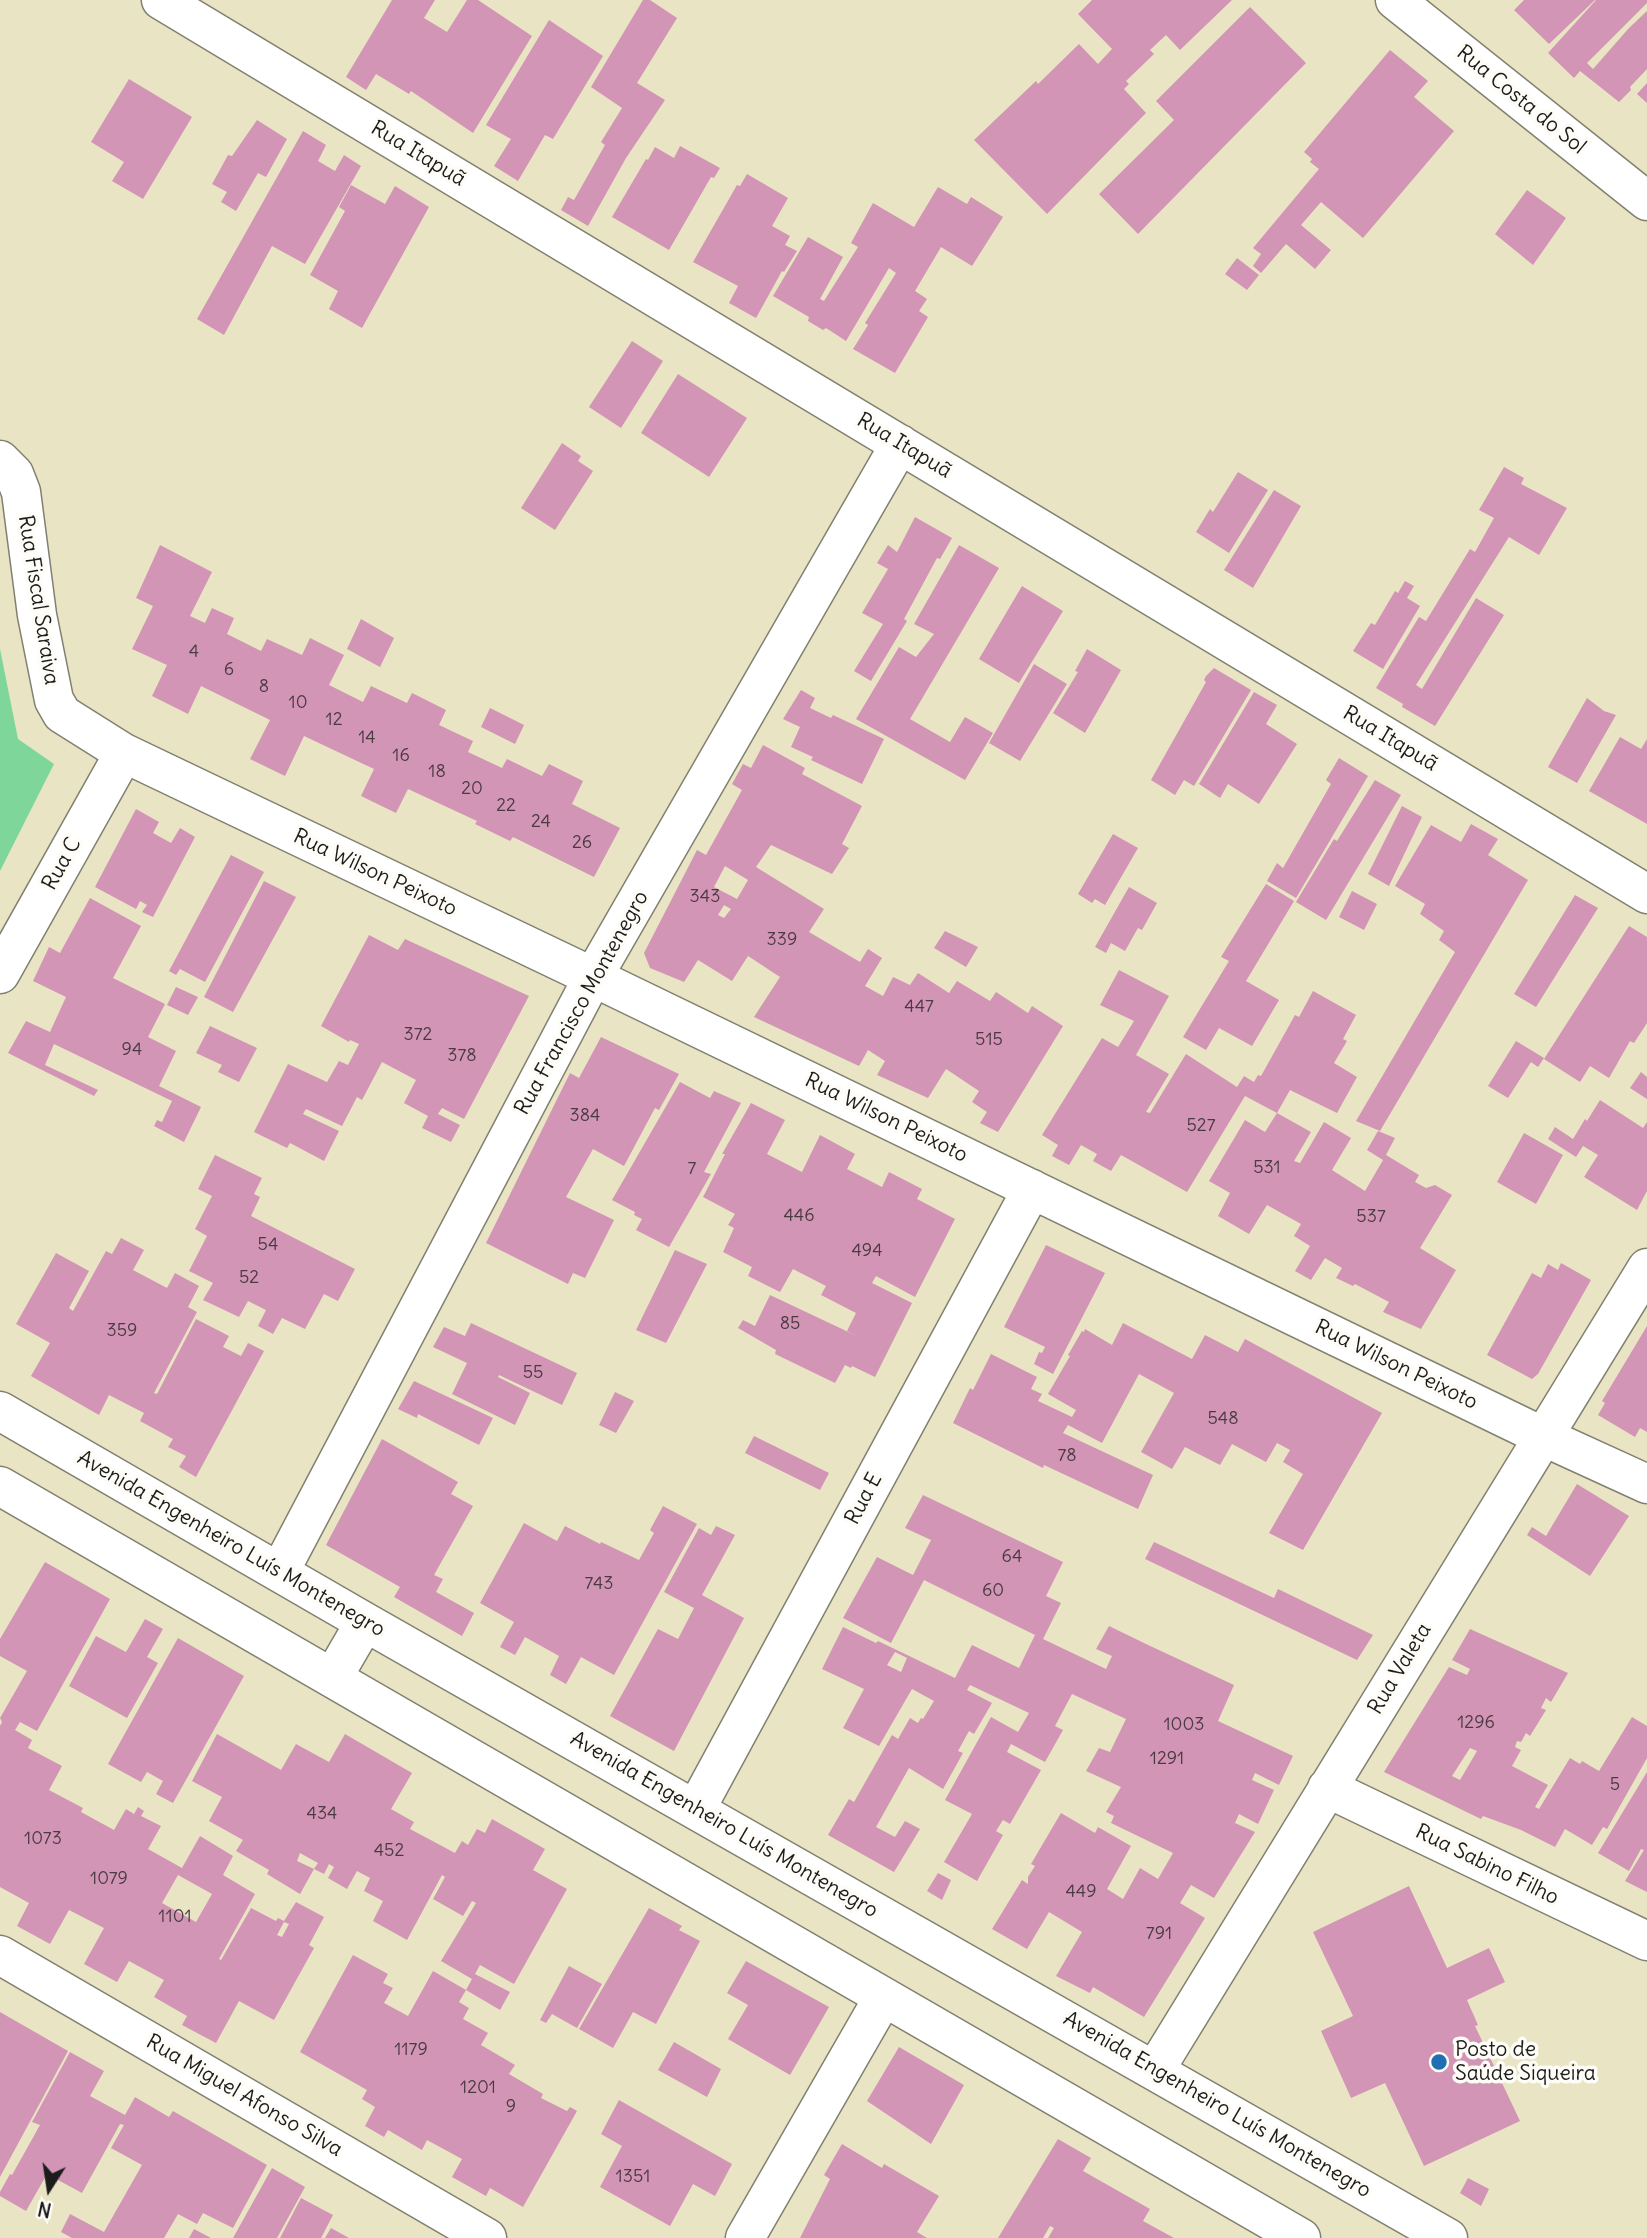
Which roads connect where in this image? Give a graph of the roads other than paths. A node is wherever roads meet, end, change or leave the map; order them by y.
1 (161, 0) edge
2 (1395, 0) edge
3 (1647, 201) edge
4 (900, 443) junction
5 (0, 460) edge
6 (124, 753) junction
7 (1647, 894) edge
8 (0, 974) edge
9 (593, 977) junction
10 (1032, 1189) junction
11 (1647, 1268) edge
12 (0, 1411) edge
13 (1542, 1436) junction
14 (1647, 1484) edge
15 (0, 1486) edge
16 (280, 1571) junction
17 (365, 1622) junction
18 (332, 1677) junction
19 (1327, 1788) junction
20 (696, 1809) junction
21 (1647, 1941) edge
22 (0, 1955) edge
23 (883, 1998) junction
24 (1155, 2070) junction
25 (487, 2238) edge
26 (745, 2238) edge
27 (1301, 2238) edge
28 (1448, 2238) edge

1 - 4 street, Rua Itapuã
2 - 3 street, Rua Costa do Sol
4 - 7 street, Rua Itapuã
4 - 9 street, Rua Francisco Montenegro
5 - 6 street, Rua Fiscal Saraiva
6 - 8 street, Rua C
6 - 9 street, Rua Wilson Peixoto
9 - 10 street, Rua Wilson Peixoto
9 - 16 street, Rua Francisco Montenegro
10 - 13 street, Rua Wilson Peixoto
10 - 20 street, Rua E
11 - 13 street, Rua Valeta
12 - 16 street, Avenida Engenheiro Luís Montenegro
13 - 14 street, Rua Wilson Peixoto
13 - 19 street, Rua Valeta
15 - 18 street
16 - 17 street, Avenida Engenheiro Luís Montenegro
17 - 18 street
17 - 20 street, Avenida Engenheiro Luís Montenegro
18 - 23 street
19 - 21 street, Rua Sabino Filho
19 - 24 street, Rua Valeta
20 - 24 street, Avenida Engenheiro Luís Montenegro
22 - 25 street, Rua Miguel Afonso Silva
23 - 26 street
23 - 27 street
24 - 28 street, Avenida Engenheiro Luís Montenegro

